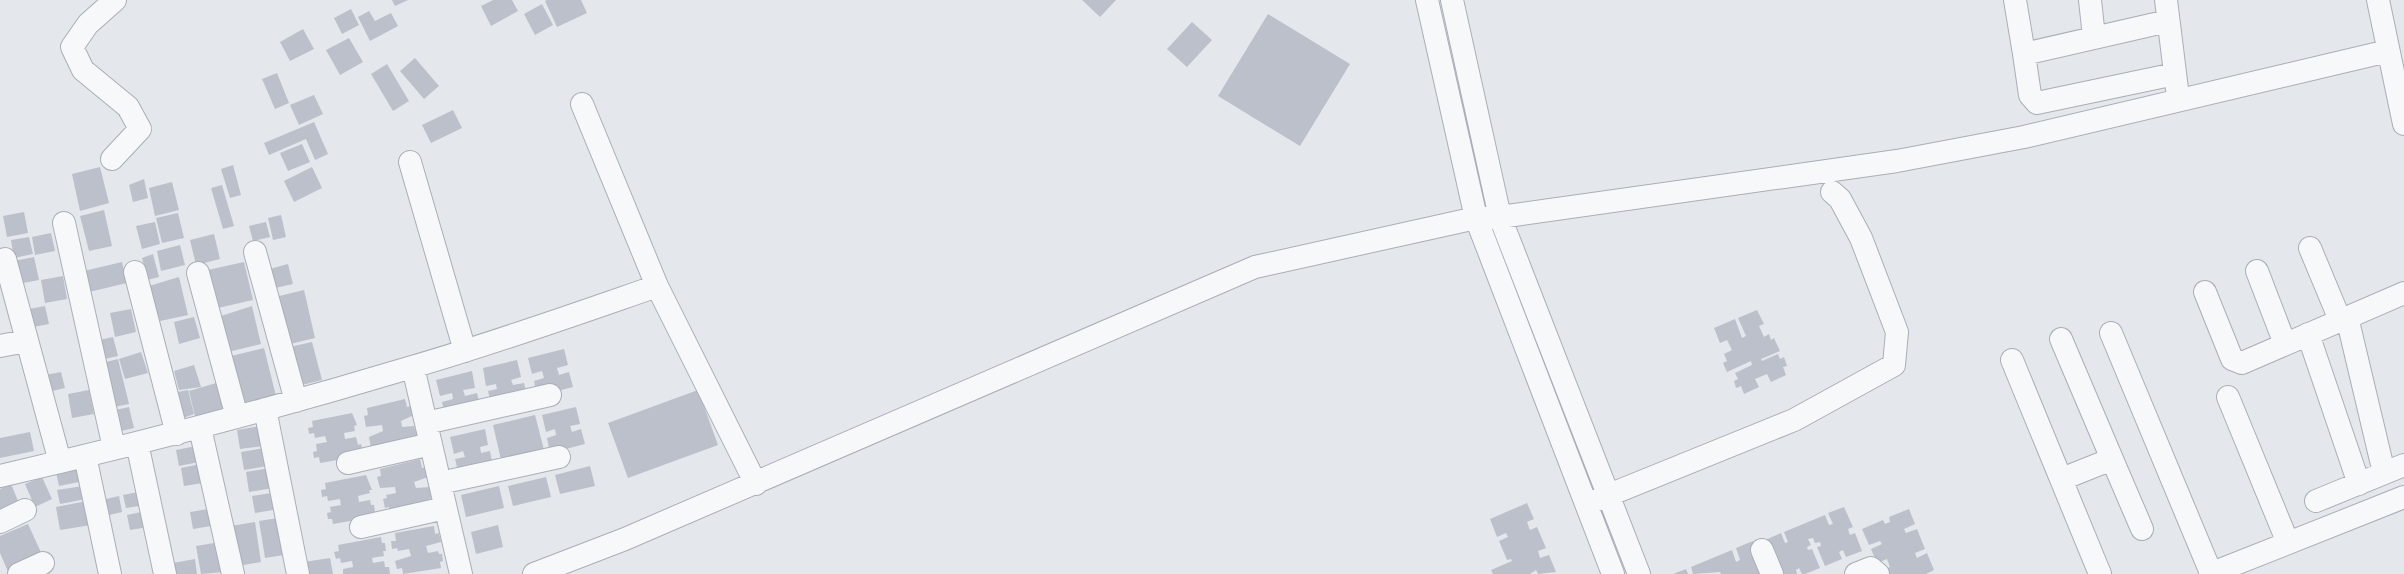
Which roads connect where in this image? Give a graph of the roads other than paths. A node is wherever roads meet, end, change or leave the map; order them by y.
1 (115, 0) edge
2 (1427, 0) edge
3 (1452, 0) edge
4 (2015, 0) edge
5 (2090, 0) edge
6 (2166, 0) edge
7 (2378, 0) edge
8 (2168, 21) junction
9 (2094, 37) junction
10 (2388, 51) junction
11 (2024, 54) junction
12 (2175, 74) junction
13 (2180, 101) junction
14 (582, 104) dead end
15 (2404, 124) edge
16 (112, 159) dead end
17 (410, 162) dead end
18 (1832, 192) dead end
19 (1500, 217) junction
20 (1476, 218) junction
21 (64, 223) dead end
22 (2310, 248) dead end
23 (255, 252) dead end
24 (5, 260) dead end
25 (2257, 271) dead end
26 (135, 272) dead end
27 (198, 273) dead end
28 (6, 286) edge
29 (657, 286) junction
30 (2205, 292) dead end
31 (2404, 292) edge
32 (2344, 319) junction
33 (2111, 333) dead end
34 (2308, 334) junction
35 (2062, 339) dead end
36 (27, 341) junction
37 (2285, 344) junction
38 (0, 346) edge
39 (465, 351) junction
40 (2012, 360) dead end
41 (413, 367) junction
42 (550, 395) dead end
43 (2228, 397) dead end
44 (296, 401) junction
45 (265, 410) junction
46 (237, 417) junction
47 (426, 423) junction
48 (200, 428) junction
49 (177, 434) junction
50 (137, 443) junction
51 (431, 444) junction
52 (114, 448) junction
53 (85, 456) junction
54 (559, 457) dead end
55 (2112, 459) junction
56 (60, 462) junction
57 (348, 463) dead end
58 (2380, 475) edge
59 (0, 476) edge
60 (2062, 480) junction
61 (440, 482) junction
62 (756, 484) junction
63 (1607, 495) junction
64 (2404, 497) edge
65 (2316, 501) dead end
66 (1586, 505) junction
67 (2383, 506) junction
68 (445, 508) junction
69 (25, 510) dead end
70 (0, 522) edge
71 (361, 526) dead end
72 (2142, 529) dead end
73 (2288, 543) junction
74 (1762, 550) dead end
75 (43, 563) dead end
76 (19, 574) edge
77 (110, 574) edge
78 (165, 574) edge
79 (232, 574) edge
80 (298, 574) edge
81 (461, 574) edge
82 (534, 574) edge
83 (1613, 574) edge
84 (1639, 574) edge
85 (1772, 574) edge
86 (1856, 574) edge
87 (1878, 574) edge
88 (2100, 574) edge
89 (2210, 574) edge

1 - 16 street
2 - 20 street
3 - 19 street
4 - 11 street
5 - 9 street
6 - 8 street
7 - 10 street
8 - 9 street
8 - 12 street
9 - 11 street
10 - 13 street
10 - 15 street
11 - 12 street
12 - 13 street
13 - 19 street
14 - 29 street
17 - 39 street
18 - 63 street
19 - 20 street
19 - 63 street
20 - 62 street
20 - 66 street
21 - 52 street
22 - 32 street
23 - 44 street
24 - 28 street
25 - 37 street
26 - 49 street
27 - 46 street
28 - 36 street
29 - 39 street
29 - 62 street
30 - 37 street
31 - 32 street
32 - 34 street
32 - 58 street
33 - 89 street
34 - 37 street
34 - 58 street
35 - 55 street
36 - 38 street
36 - 56 street
39 - 41 street
40 - 60 street
41 - 44 street
41 - 47 street
42 - 47 street
43 - 73 street
44 - 45 street
45 - 46 street
45 - 80 street
46 - 48 street
47 - 51 street
48 - 49 street
48 - 79 street
49 - 50 street
50 - 52 street
50 - 78 street
51 - 57 street
51 - 61 street
52 - 53 street
53 - 56 street
53 - 77 street
54 - 61 street
55 - 60 street
55 - 72 street
56 - 59 street
58 - 65 street
58 - 67 street
60 - 88 street
61 - 68 street
62 - 82 street
63 - 66 street
63 - 84 street
64 - 67 street
66 - 83 street
67 - 73 street
68 - 71 street
68 - 81 street
69 - 70 street
73 - 89 street
74 - 85 street
75 - 76 street
86 - 87 street

